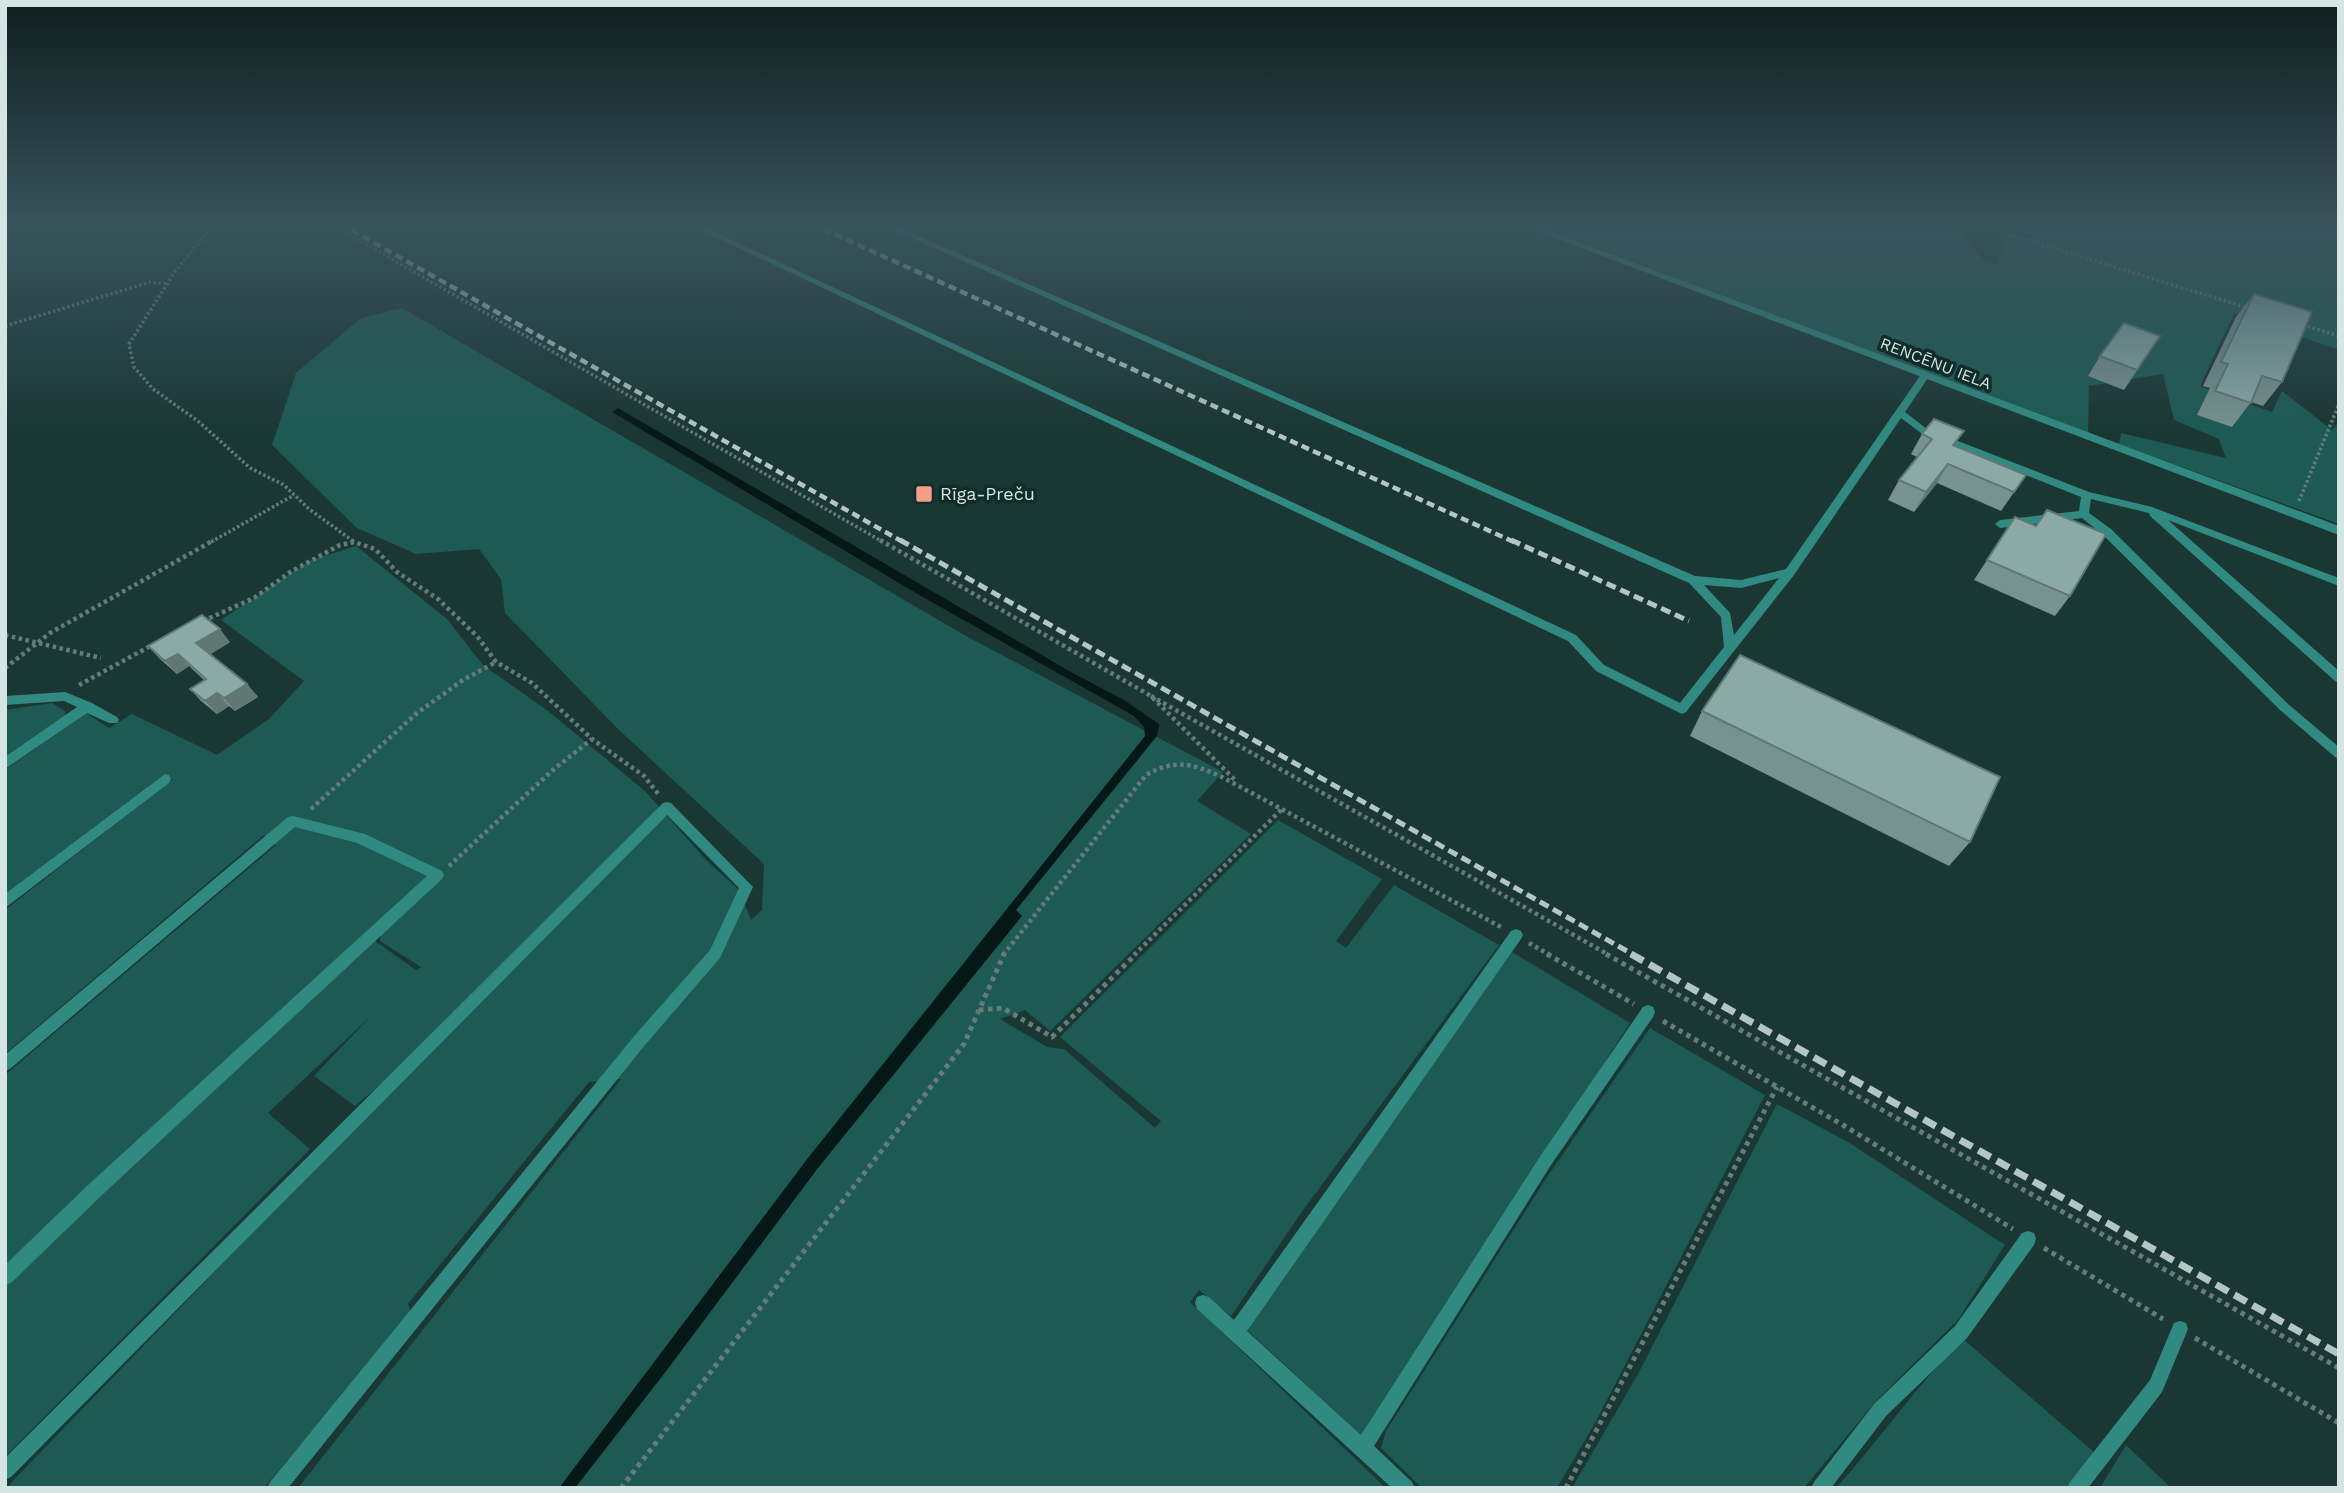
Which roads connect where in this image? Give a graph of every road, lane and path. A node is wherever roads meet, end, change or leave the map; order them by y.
1 (111, 294) edge
2 (161, 294) edge
3 (452, 294) edge
4 (840, 294) edge
5 (1042, 294) edge
6 (1708, 294) edge
7 (2201, 294) edge
8 (2261, 312) edge
9 (2300, 324) edge
10 (5, 326) edge
11 (2339, 336) edge
12 (1925, 375) junction
13 (2339, 404) edge
14 (1899, 412) junction
15 (294, 495) junction
16 (2086, 495) junction
17 (2148, 509) junction
18 (2084, 514) junction
19 (2294, 514) junction
20 (2000, 524) dead end
21 (2339, 531) edge
22 (354, 541) junction
23 (1790, 572) junction
24 (1693, 580) junction
25 (2339, 582) edge
26 (194, 626) edge
27 (5, 635) edge
28 (39, 640) junction
29 (162, 641) edge
30 (1730, 648) junction
31 (101, 658) dead end
32 (496, 662) junction
33 (5, 668) edge
34 (2339, 678) edge
35 (65, 696) junction
36 (1152, 696) junction
37 (5, 701) edge
38 (88, 706) junction
39 (113, 720) dead end
40 (592, 739) junction
41 (2339, 754) edge
42 (5, 764) edge
43 (165, 779) dead end
44 (1239, 785) dead end
45 (667, 807) junction
46 (1283, 808) dead end
47 (293, 821) junction
48 (437, 875) junction
49 (5, 902) edge
50 (1516, 935) dead end
51 (979, 1010) dead end
52 (1648, 1012) dead end
53 (5, 1064) edge
54 (1777, 1087) dead end
55 (2028, 1239) dead end
56 (5, 1277) edge
57 (1203, 1303) dead end
58 (2180, 1329) dead end
59 (1237, 1331) junction
60 (2339, 1368) edge
61 (1363, 1447) junction
62 (5, 1471) edge
63 (276, 1488) edge
64 (1406, 1488) edge
65 (1566, 1488) edge
66 (1820, 1488) edge
67 (2076, 1488) edge

1 - 10 path
2 - 15 path
3 - 36 path
4 - 30 lane
5 - 24 lane
6 - 12 street, RENCĒNU IELA
7 - 8 path
9 - 11 path
12 - 14 lane
12 - 19 street, RENCĒNU IELA
13 - 19 path
14 - 16 lane
14 - 23 lane
15 - 22 path
15 - 28 path
16 - 17 lane
16 - 18 lane
17 - 25 lane
17 - 34 lane
18 - 20 lane
18 - 41 lane
19 - 21 street, RENCĒNU IELA
22 - 26 path
22 - 32 path
23 - 24 lane
23 - 30 lane
24 - 30 lane
27 - 28 path
28 - 31 path
28 - 33 path
29 - 35 path
32 - 40 path
32 - 47 path
35 - 37 lane
35 - 38 lane
36 - 44 path
36 - 60 path
38 - 39 lane
38 - 42 lane
40 - 45 path
40 - 48 path
43 - 49 lane
45 - 62 lane
45 - 63 lane
46 - 51 path
47 - 48 lane
47 - 53 lane
48 - 56 lane
50 - 59 lane
52 - 61 lane
54 - 65 path
55 - 66 lane
57 - 59 lane
58 - 67 lane
59 - 61 lane
61 - 64 lane

